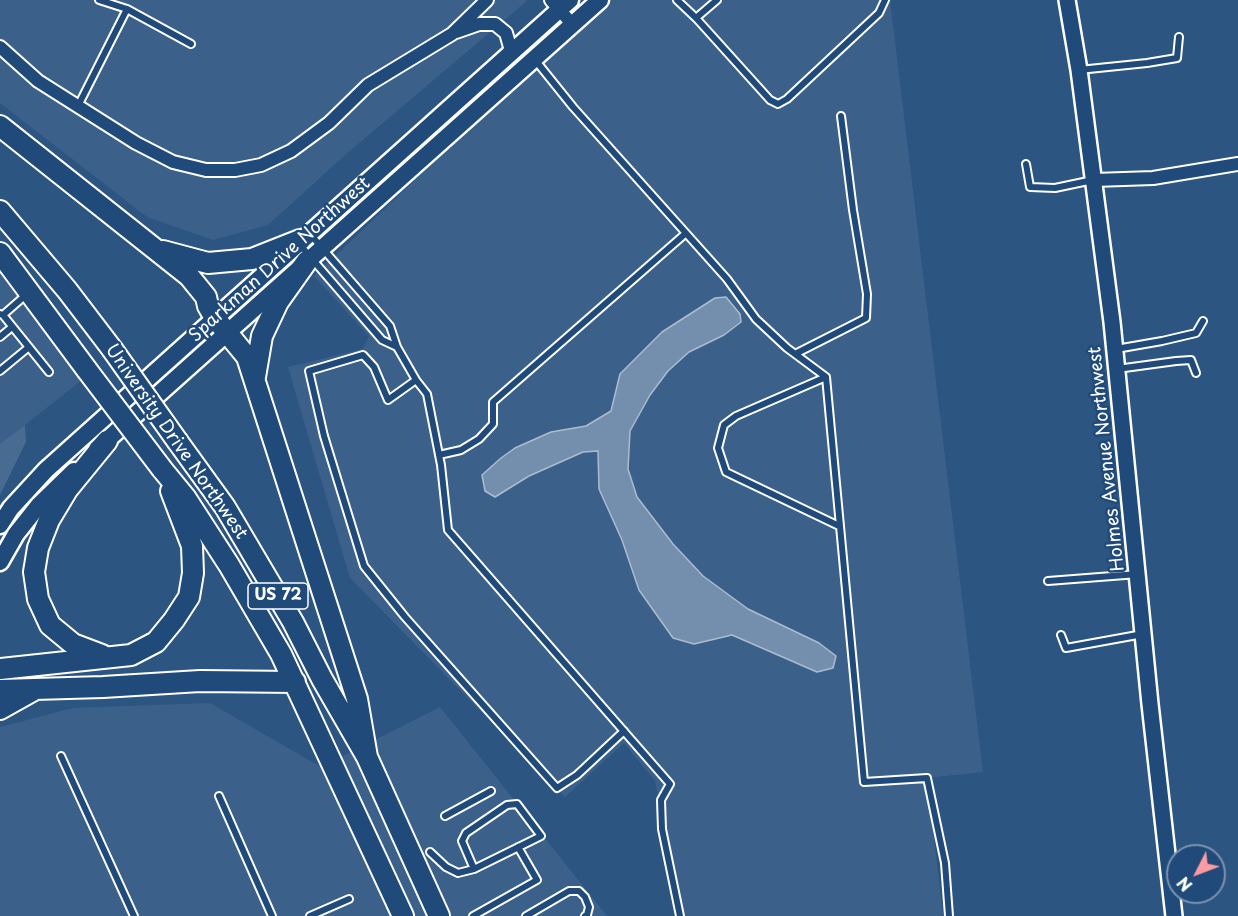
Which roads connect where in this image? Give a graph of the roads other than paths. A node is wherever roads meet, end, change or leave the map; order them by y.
1 (99, 0) edge
2 (486, 0) edge
3 (600, 0) edge
4 (677, 0) edge
5 (717, 0) edge
6 (885, 0) edge
7 (1067, 0) edge
8 (564, 2) edge
9 (127, 9) junction
10 (696, 18) junction
11 (577, 20) junction
12 (452, 34) junction
13 (1179, 37) dead end
14 (191, 44) dead end
15 (0, 47) edge
16 (508, 55) junction
17 (534, 59) junction
18 (1079, 70) junction
19 (78, 106) junction
20 (841, 116) dead end
21 (0, 126) edge
22 (1026, 164) dead end
23 (1238, 164) edge
24 (1094, 180) junction
25 (0, 211) edge
26 (0, 228) edge
27 (685, 234) junction
28 (302, 238) junction
29 (154, 249) junction
30 (313, 255) junction
31 (5, 264) edge
32 (57, 277) junction
33 (30, 292) junction
34 (1, 315) edge
35 (215, 318) junction
36 (1203, 321) dead end
37 (12, 327) junction
38 (228, 333) junction
39 (0, 337) edge
40 (29, 347) junction
41 (397, 347) junction
42 (1115, 349) junction
43 (795, 354) junction
44 (1117, 369) junction
45 (0, 371) edge
46 (49, 372) dead end
47 (1196, 373) dead end
48 (826, 377) junction
49 (255, 380) junction
50 (416, 380) junction
51 (107, 441) junction
52 (440, 455) junction
53 (162, 469) junction
54 (0, 525) edge
55 (839, 526) junction
56 (0, 562) edge
57 (1138, 574) junction
58 (1048, 581) dead end
59 (1144, 634) junction
60 (1061, 635) dead end
61 (104, 656) junction
62 (0, 669) edge
63 (295, 682) junction
64 (0, 690) edge
65 (35, 690) junction
66 (0, 709) edge
67 (624, 731) junction
68 (61, 756) dead end
69 (367, 757) junction
70 (491, 791) dead end
71 (219, 796) dead end
72 (445, 816) dead end
73 (518, 847) junction
74 (430, 852) dead end
75 (474, 869) junction
76 (349, 899) dead end
77 (486, 913) edge
78 (134, 916) edge
79 (272, 916) edge
80 (310, 916) edge
81 (403, 916) edge
82 (439, 916) edge
83 (473, 916) edge
84 (526, 916) edge
85 (585, 916) edge
86 (680, 916) edge
87 (948, 916) edge
88 (1174, 916) edge

1 - 9 lane
2 - 12 street
3 - 11 main road, Sparkman Drive Northwest
4 - 10 lane
5 - 10 lane
6 - 10 lane
7 - 18 street, Holmes Avenue Northwest
8 - 11 street
8 - 16 main road, Sparkman Drive Northwest
9 - 14 lane
9 - 19 lane
11 - 17 main road, Sparkman Drive Northwest
12 - 16 street
12 - 19 street
13 - 18 lane
15 - 19 street
16 - 28 main road, Sparkman Drive Northwest
17 - 27 lane
17 - 30 main road, Sparkman Drive Northwest
18 - 24 street, Holmes Avenue Northwest
20 - 43 lane
21 - 29 highway
22 - 24 lane
23 - 24 street
24 - 42 street, Holmes Avenue Northwest
25 - 32 highway, University Drive Northwest / US 72
26 - 32 highway, US 72
27 - 43 lane
27 - 52 lane
28 - 29 highway
28 - 30 lane
28 - 30 lane
28 - 35 main road, Sparkman Drive Northwest
29 - 35 highway
30 - 38 main road, Sparkman Drive Northwest
30 - 41 lane
30 - 41 lane
30 - 49 highway
31 - 33 highway, University Drive Northwest / US 72
32 - 69 highway, University Drive Northwest / US 72, bridge
33 - 34 lane
33 - 53 highway, University Drive Northwest / US 72, bridge
34 - 37 lane
35 - 38 highway
35 - 54 main road, Sparkman Drive Northwest
36 - 42 lane
37 - 39 lane
37 - 40 lane
38 - 49 highway
38 - 51 main road, Sparkman Drive Northwest
40 - 45 lane
40 - 46 lane
41 - 50 lane
42 - 44 street, Holmes Avenue Northwest
43 - 48 lane
44 - 47 lane
44 - 57 street, Holmes Avenue Northwest
48 - 55 lane
48 - 55 lane
49 - 69 highway
50 - 52 lane
50 - 67 lane
51 - 56 main road, Sparkman Drive Northwest
51 - 61 highway
52 - 67 lane
53 - 61 highway
53 - 63 highway, University Drive Northwest / US 72
55 - 87 lane
57 - 58 lane
57 - 59 street, Holmes Avenue Northwest
59 - 60 lane
59 - 88 street, Holmes Avenue Northwest
61 - 62 highway
63 - 65 highway
63 - 81 highway, University Drive Northwest / US 72
64 - 65 highway
65 - 66 highway
67 - 86 lane
68 - 78 lane
69 - 82 highway, University Drive Northwest / US 72
70 - 72 lane
71 - 79 lane
73 - 75 lane
73 - 75 lane
73 - 77 lane
74 - 75 lane
76 - 80 lane
77 - 83 lane
84 - 85 lane

